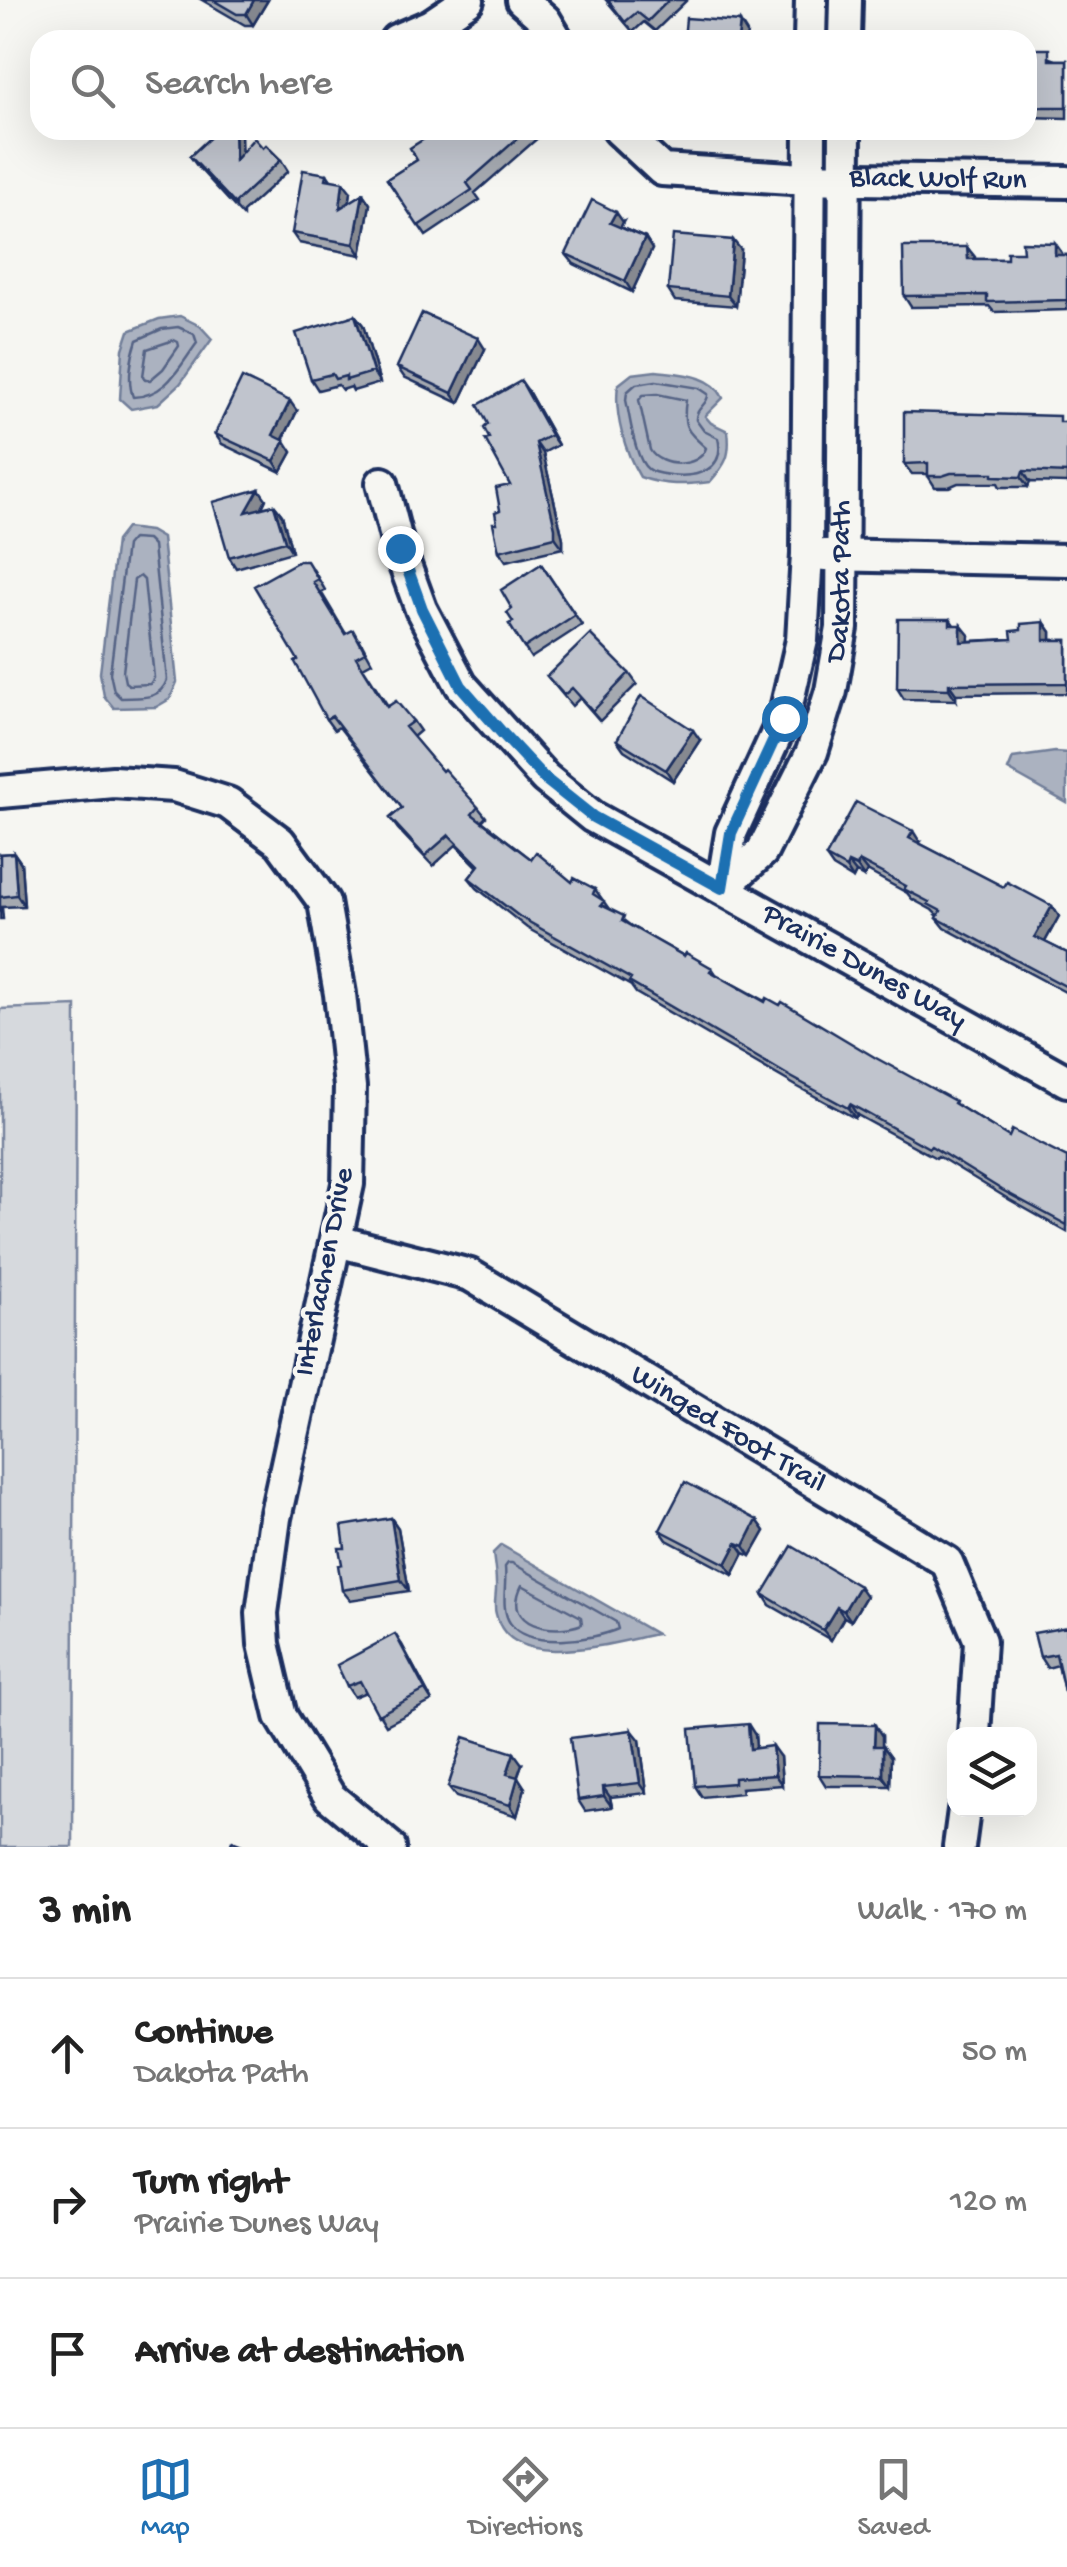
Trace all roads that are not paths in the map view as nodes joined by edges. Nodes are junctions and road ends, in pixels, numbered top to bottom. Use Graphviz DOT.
graph roads {
  1 [pos="468,0"];
  2 [pos="522,0"];
  3 [pos="811,0"];
  4 [pos="846,0"];
  5 [pos="419,30"];
  6 [pos="551,30"];
  7 [pos="810,30"];
  8 [pos="846,30"];
  9 [pos="630,140"];
  10 [pos="810,140"];
  11 [pos="845,140"];
  12 [pos="809,178"];
  13 [pos="845,178"];
  14 [pos="1067,182"];
  15 [pos="382,483"];
  16 [pos="807,554"];
  17 [pos="842,555"];
  18 [pos="1067,560"];
  19 [pos="0,792"];
  20 [pos="722,888"];
  21 [pos="1067,1081"];
  22 [pos="336,1241"];
  23 [pos="974,1727"];
  24 [pos="963,1817"];
  25 [pos="390,1847"];
  26 [pos="959,1847"];
  1 -- 5 [label="street"];
  2 -- 6 [label="street"];
  3 -- 7 [label="street"];
  4 -- 8 [label="street"];
  9 -- 12 [label="street, Black Wolf Run"];
  10 -- 12 [label="street, Dakota Path"];
  11 -- 13 [label="street, Dakota Path"];
  12 -- 13 [label="street, Black Wolf Run"];
  12 -- 16 [label="street, Dakota Path"];
  13 -- 14 [label="street, Black Wolf Run"];
  13 -- 17 [label="street, Dakota Path"];
  15 -- 20 [label="street, Prairie Dunes Way"];
  16 -- 17 [label="street"];
  16 -- 20 [label="street, Dakota Path"];
  17 -- 18 [label="street"];
  17 -- 20 [label="street, Dakota Path"];
  19 -- 22 [label="street, Interlachen Drive"];
  20 -- 21 [label="street, Prairie Dunes Way"];
  22 -- 23 [label="street, Winged Foot Trail"];
  22 -- 25 [label="street, Interlachen Drive"];
  24 -- 26 [label="street"];
}
